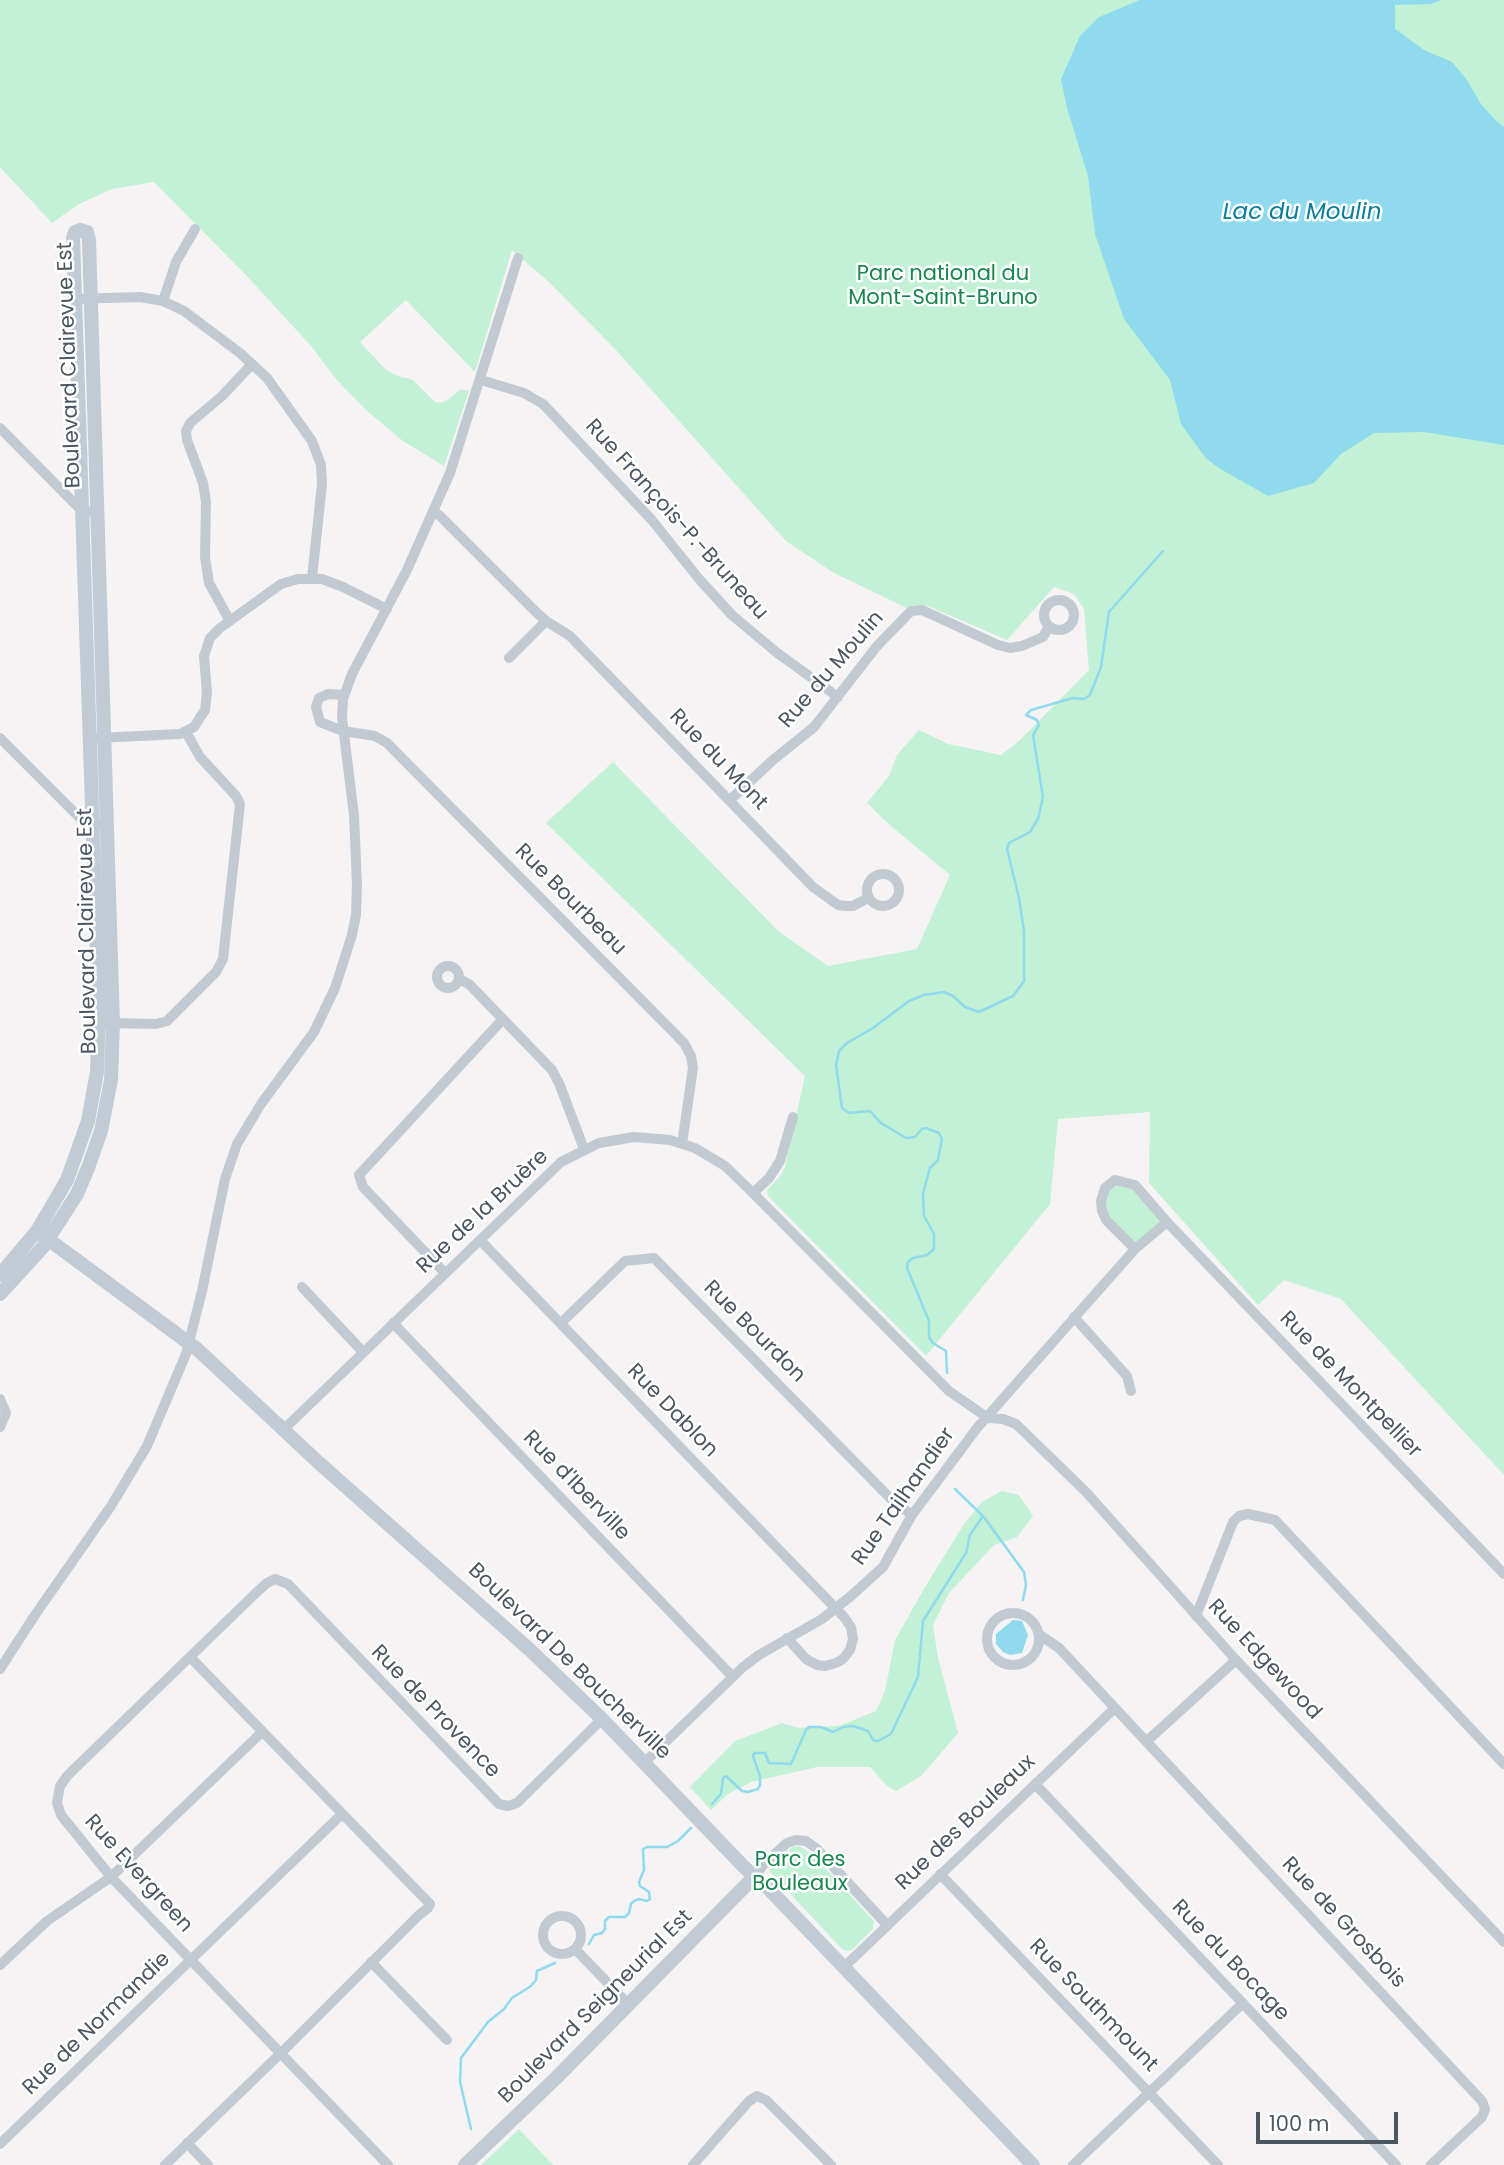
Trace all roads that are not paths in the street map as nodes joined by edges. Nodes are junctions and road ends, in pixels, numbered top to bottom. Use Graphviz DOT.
graph roads {
  1 [pos="195,229"];
  2 [pos="518,258"];
  3 [pos="83,298"];
  4 [pos="163,301"];
  5 [pos="252,364"];
  6 [pos="481,380"];
  7 [pos="0,428"];
  8 [pos="90,512"];
  9 [pos="434,512"];
  10 [pos="312,578"];
  11 [pos="387,609"];
  12 [pos="230,621"];
  13 [pos="547,621"];
  14 [pos="1049,626"];
  15 [pos="509,658"];
  16 [pos="344,695"];
  17 [pos="838,697"];
  18 [pos="343,731"];
  19 [pos="186,732"];
  20 [pos="0,738"];
  21 [pos="97,738"];
  22 [pos="730,800"];
  23 [pos="100,824"];
  24 [pos="868,898"];
  25 [pos="459,979"];
  26 [pos="503,1019"];
  27 [pos="106,1023"];
  28 [pos="793,1117"];
  29 [pos="682,1144"];
  30 [pos="584,1149"];
  31 [pos="752,1193"];
  32 [pos="1167,1222"];
  33 [pos="43,1236"];
  34 [pos="480,1240"];
  35 [pos="1135,1249"];
  36 [pos="445,1273"];
  37 [pos="0,1275"];
  38 [pos="302,1287"];
  39 [pos="0,1294"];
  40 [pos="1074,1317"];
  41 [pos="561,1323"];
  42 [pos="393,1324"];
  43 [pos="189,1343"];
  44 [pos="363,1352"];
  45 [pos="1131,1391"];
  46 [pos="0,1399"];
  47 [pos="988,1418"];
  48 [pos="0,1427"];
  49 [pos="283,1430"];
  50 [pos="912,1515"];
  51 [pos="1504,1574"];
  52 [pos="275,1579"];
  53 [pos="836,1608"];
  54 [pos="1196,1616"];
  55 [pos="1040,1636"];
  56 [pos="788,1639"];
  57 [pos="191,1658"];
  58 [pos="1236,1660"];
  59 [pos="0,1670"];
  60 [pos="732,1676"];
  61 [pos="1115,1708"];
  62 [pos="602,1719"];
  63 [pos="262,1732"];
  64 [pos="1146,1741"];
  65 [pos="645,1762"];
  66 [pos="1504,1764"];
  67 [pos="1035,1784"];
  68 [pos="342,1814"];
  69 [pos="940,1874"];
  70 [pos="755,1876"];
  71 [pos="111,1877"];
  72 [pos="887,1925"];
  73 [pos="1504,1942"];
  74 [pos="575,1949"];
  75 [pos="190,1960"];
  76 [pos="372,1962"];
  77 [pos="0,1965"];
  78 [pos="844,1967"];
  79 [pos="1243,2003"];
  80 [pos="629,2005"];
  81 [pos="447,2040"];
  82 [pos="280,2054"];
  83 [pos="1149,2093"];
  84 [pos="0,2144"];
  85 [pos="187,2144"];
  86 [pos="165,2165"];
  87 [pos="208,2165"];
  88 [pos="388,2165"];
  89 [pos="465,2165"];
  90 [pos="693,2165"];
  91 [pos="831,2165"];
  92 [pos="1033,2165"];
  93 [pos="1073,2165"];
  94 [pos="1219,2165"];
  95 [pos="1396,2165"];
  96 [pos="1432,2165"];
  1 -- 4 [label="street"];
  2 -- 6 [label="street"];
  3 -- 4 [label="street"];
  3 -- 8 [label="street, Boulevard Clairevue Est"];
  4 -- 5 [label="street"];
  5 -- 10 [label="street"];
  5 -- 12 [label="street"];
  6 -- 9 [label="street"];
  6 -- 17 [label="street, Rue François-P.-Bruneau"];
  7 -- 8 [label="street"];
  8 -- 21 [label="street, Boulevard Clairevue Est"];
  9 -- 11 [label="street"];
  9 -- 13 [label="street, Rue du Mont"];
  10 -- 11 [label="street"];
  10 -- 12 [label="street"];
  11 -- 16 [label="street"];
  12 -- 19 [label="street"];
  13 -- 15 [label="street"];
  13 -- 22 [label="street, Rue du Mont"];
  14 -- 17 [label="street, Rue du Moulin"];
  16 -- 18 [label="street"];
  16 -- 18 [label="street"];
  17 -- 22 [label="street, Rue du Moulin"];
  18 -- 29 [label="street, Rue Bourbeau"];
  18 -- 43 [label="street"];
  19 -- 21 [label="street"];
  19 -- 27 [label="street"];
  20 -- 23 [label="street"];
  21 -- 23 [label="street, Boulevard Clairevue Est"];
  22 -- 24 [label="street, Rue du Mont"];
  23 -- 27 [label="street, Boulevard Clairevue Est"];
  25 -- 26 [label="street"];
  26 -- 30 [label="street"];
  26 -- 36 [label="street"];
  27 -- 33 [label="street, Boulevard Clairevue Est"];
  28 -- 31 [label="street"];
  29 -- 30 [label="street, Rue de la Bruère"];
  29 -- 31 [label="street, Rue de la Bruère"];
  30 -- 34 [label="street, Rue de la Bruère"];
  31 -- 47 [label="street, Rue de la Bruère"];
  32 -- 35 [label="street, Rue Tailhandier"];
  32 -- 35 [label="street, Rue de Montpellier"];
  32 -- 51 [label="street, Rue de Montpellier"];
  33 -- 37 [label="street, Boulevard Clairevue Est"];
  33 -- 39 [label="street, Boulevard Clairevue Est"];
  33 -- 43 [label="street, Boulevard De Boucherville"];
  34 -- 36 [label="street, Rue de la Bruère"];
  34 -- 41 [label="street, Rue Dablon"];
  35 -- 40 [label="street, Rue Tailhandier"];
  36 -- 42 [label="street, Rue de la Bruère"];
  38 -- 44 [label="street"];
  40 -- 45 [label="street"];
  40 -- 47 [label="street, Rue Tailhandier"];
  41 -- 50 [label="street, Rue Bourdon"];
  41 -- 53 [label="street, Rue Dablon"];
  42 -- 44 [label="street, Rue de la Bruère"];
  42 -- 60 [label="street, Rue d'Iberville"];
  43 -- 49 [label="street, Boulevard De Boucherville"];
  43 -- 59 [label="street"];
  44 -- 49 [label="street, Rue de la Bruère"];
  46 -- 48 [label="street"];
  47 -- 50 [label="street, Rue Tailhandier"];
  47 -- 54 [label="street, Rue Edgewood"];
  49 -- 62 [label="street, Boulevard De Boucherville"];
  50 -- 53 [label="street, Rue Tailhandier"];
  52 -- 57 [label="street, Rue Evergreen"];
  52 -- 62 [label="street, Rue de Provence"];
  53 -- 56 [label="street, Rue Tailhandier"];
  53 -- 56 [label="street, Rue Dablon"];
  54 -- 58 [label="street, Rue Edgewood"];
  54 -- 66 [label="street"];
  55 -- 55 [label="street"];
  55 -- 61 [label="street, Rue de Grosbois"];
  56 -- 60 [label="street, Rue Tailhandier"];
  57 -- 63 [label="street"];
  57 -- 71 [label="street, Rue Evergreen"];
  58 -- 64 [label="street"];
  58 -- 73 [label="street, Rue Edgewood"];
  60 -- 65 [label="street, Rue Tailhandier"];
  61 -- 64 [label="street, Rue de Grosbois"];
  61 -- 67 [label="street, Rue des Bouleaux"];
  62 -- 65 [label="street, Boulevard De Boucherville"];
  63 -- 68 [label="street"];
  63 -- 71 [label="street"];
  64 -- 96 [label="street, Rue de Grosbois"];
  65 -- 70 [label="street, Boulevard De Boucherville"];
  67 -- 69 [label="street, Rue des Bouleaux"];
  67 -- 79 [label="street, Rue du Bocage"];
  68 -- 75 [label="street, Rue de Normandie"];
  68 -- 76 [label="street"];
  69 -- 72 [label="street, Rue des Bouleaux"];
  69 -- 83 [label="street, Rue Southmount"];
  70 -- 72 [label="street"];
  70 -- 78 [label="street, Boulevard De Boucherville"];
  70 -- 80 [label="street, Boulevard Seigneurial Est"];
  71 -- 75 [label="street, Rue Evergreen"];
  71 -- 77 [label="street"];
  72 -- 78 [label="street, Rue des Bouleaux"];
  74 -- 74 [label="street"];
  74 -- 80 [label="street"];
  75 -- 82 [label="street, Rue Evergreen"];
  75 -- 84 [label="street, Rue de Normandie"];
  76 -- 81 [label="street"];
  76 -- 82 [label="street"];
  78 -- 92 [label="street, Boulevard De Boucherville"];
  79 -- 83 [label="street"];
  79 -- 95 [label="street, Rue du Bocage"];
  80 -- 89 [label="street, Boulevard Seigneurial Est"];
  82 -- 85 [label="street"];
  82 -- 88 [label="street, Rue Evergreen"];
  83 -- 93 [label="street"];
  83 -- 94 [label="street, Rue Southmount"];
  85 -- 86 [label="street"];
  85 -- 87 [label="street"];
  90 -- 91 [label="street"];
}
